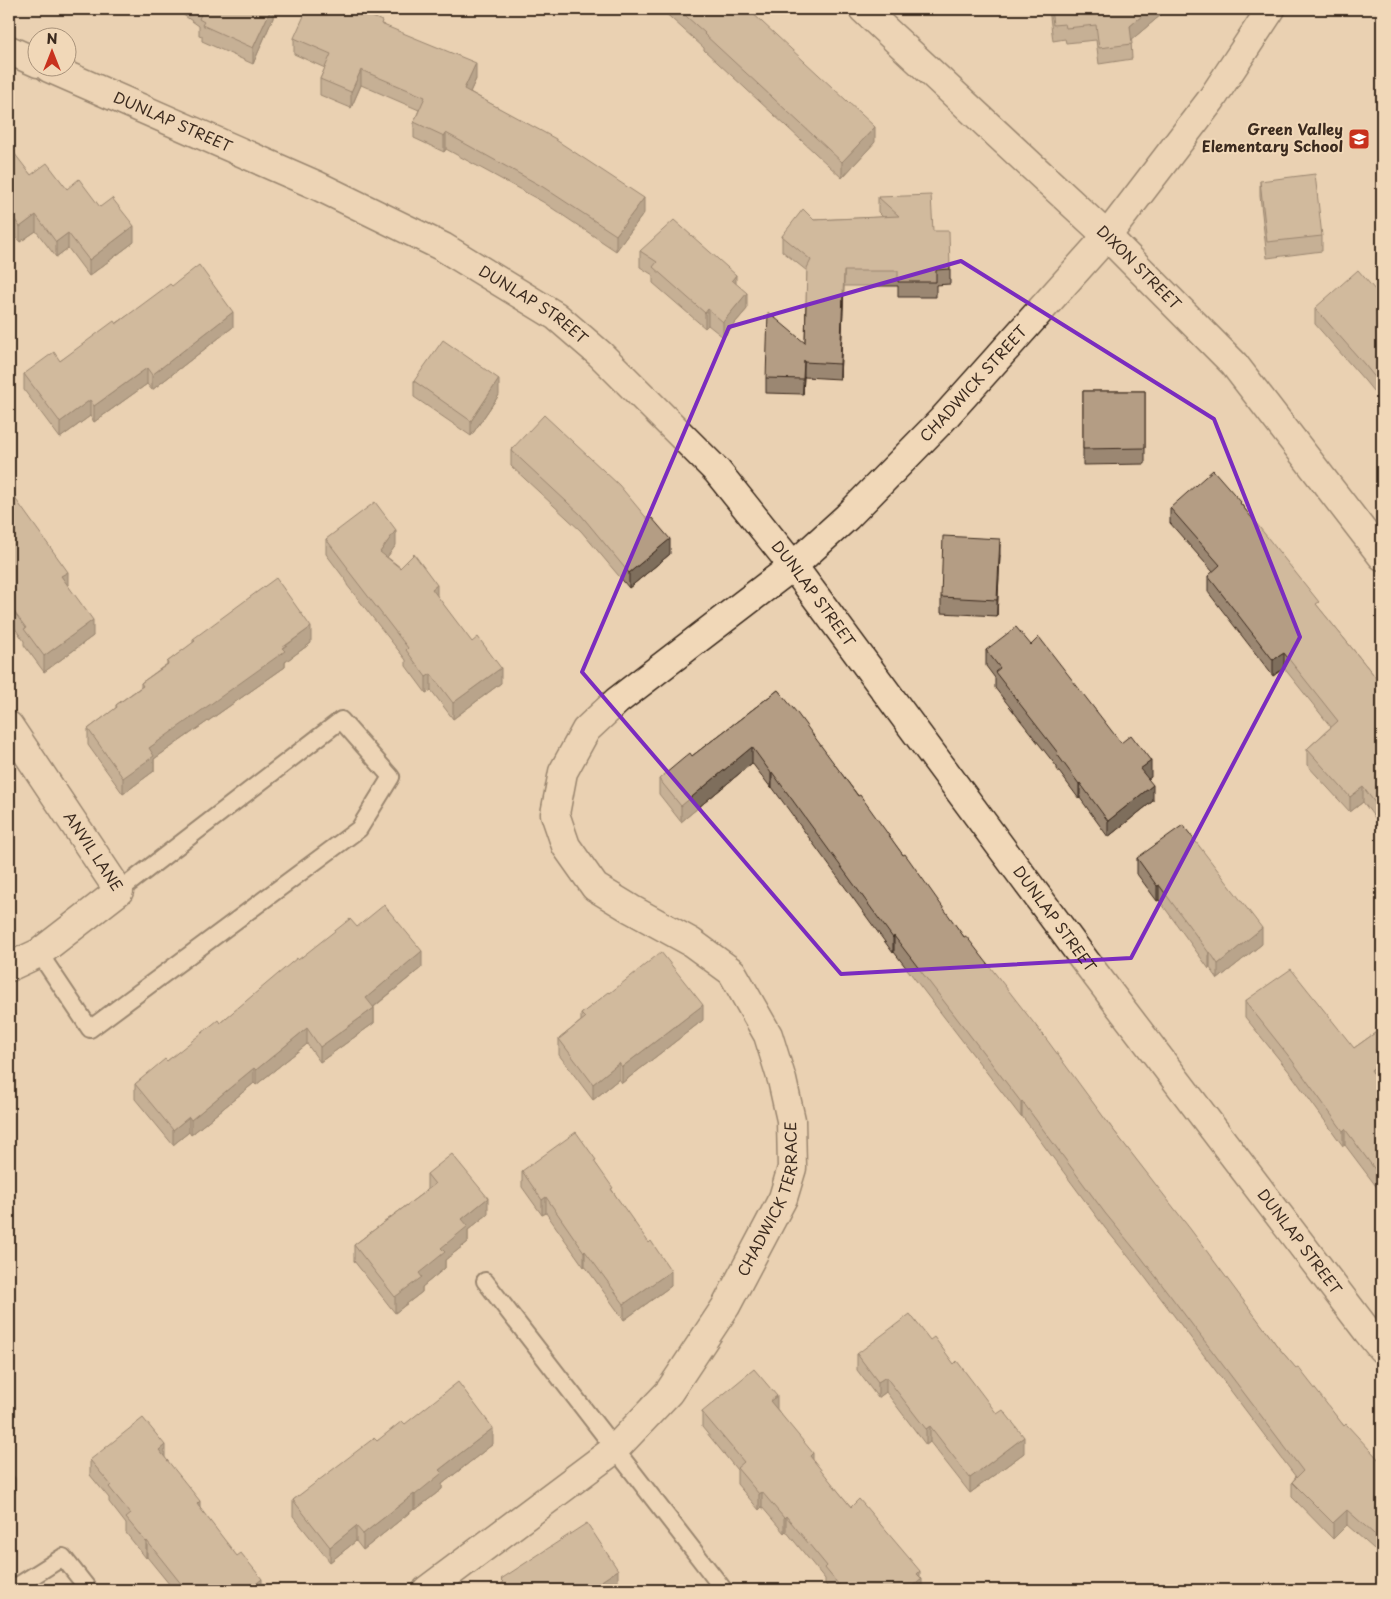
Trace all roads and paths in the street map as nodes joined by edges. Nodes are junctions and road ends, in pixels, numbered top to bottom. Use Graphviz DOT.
graph roads {
  1 [pos="863,9"];
  2 [pos="1271,9"];
  3 [pos="9,50"];
  4 [pos="28,58"];
  5 [pos="72,78"];
  6 [pos="1107,236"];
  7 [pos="1382,556"];
  8 [pos="793,566"];
  9 [pos="617,701"];
  10 [pos="9,726"];
  11 [pos="119,891"];
  12 [pos="39,953"];
  13 [pos="9,967"];
  14 [pos="485,1281"];
  15 [pos="1382,1349"];
  16 [pos="614,1449"];
  17 [pos="11,1590"];
  18 [pos="89,1590"];
  19 [pos="427,1590"];
  20 [pos="724,1590"];
  1 -- 6 [label="street, DIXON STREET"];
  2 -- 6 [label="street, CHADWICK STREET"];
  3 -- 4 [label="street"];
  5 -- 8 [label="street, DUNLAP STREET"];
  6 -- 7 [label="street, DIXON STREET"];
  6 -- 8 [label="street, CHADWICK STREET"];
  8 -- 9 [label="street, CHADWICK STREET"];
  8 -- 15 [label="street, DUNLAP STREET"];
  9 -- 16 [label="street, CHADWICK TERRACE"];
  10 -- 11 [label="street, ANVIL LANE"];
  11 -- 12 [label="street, ANVIL LANE"];
  11 -- 12 [label="lane"];
  12 -- 13 [label="street, ANVIL LANE"];
  14 -- 16 [label="lane"];
  16 -- 19 [label="street, CHADWICK TERRACE"];
  16 -- 20 [label="lane"];
  17 -- 18 [label="lane"];
}
